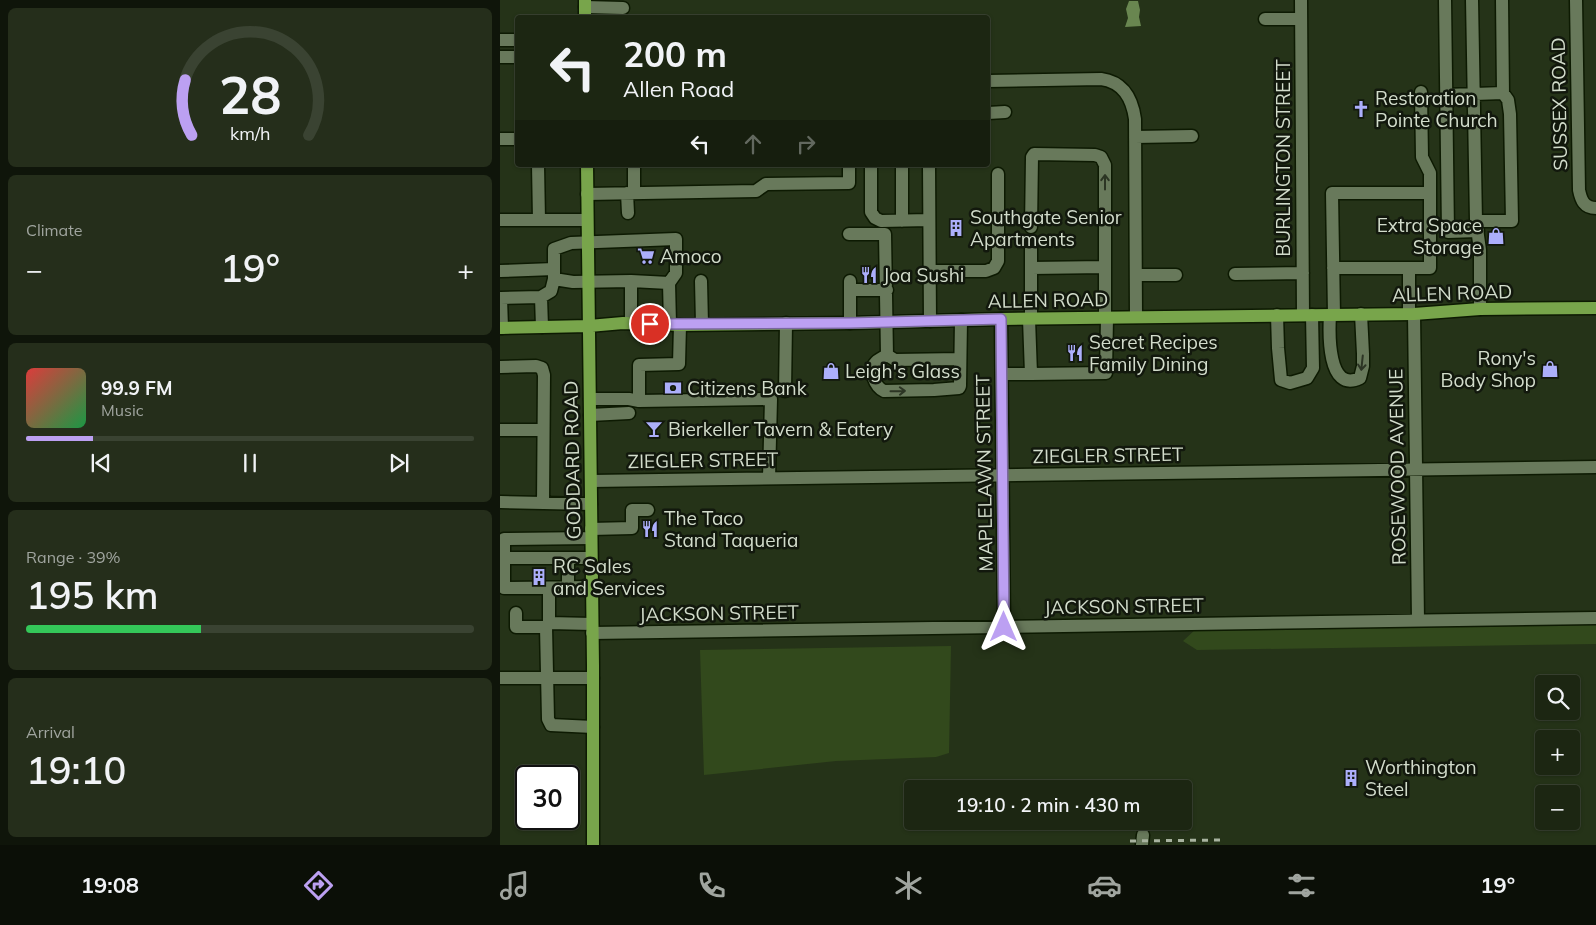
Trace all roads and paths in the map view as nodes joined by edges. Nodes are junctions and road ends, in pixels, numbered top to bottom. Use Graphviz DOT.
graph roads {
  1 [pos="1301,0"];
  2 [pos="1445,0"];
  3 [pos="1472,0"];
  4 [pos="1502,0"];
  5 [pos="1576,0"];
  6 [pos="585,8"];
  7 [pos="623,9"];
  8 [pos="1265,19"];
  9 [pos="1301,19"];
  10 [pos="500,40"];
  11 [pos="515,40"];
  12 [pos="500,57"];
  13 [pos="515,57"];
  14 [pos="990,81"];
  15 [pos="1421,92"];
  16 [pos="1503,93"];
  17 [pos="1446,94"];
  18 [pos="1474,94"];
  19 [pos="990,112"];
  20 [pos="1005,112"];
  21 [pos="1192,136"];
  22 [pos="1135,137"];
  23 [pos="500,139"];
  24 [pos="515,139"];
  25 [pos="538,167"];
  26 [pos="587,167"];
  27 [pos="634,167"];
  28 [pos="849,167"];
  29 [pos="872,167"];
  30 [pos="902,167"];
  31 [pos="929,167"];
  32 [pos="998,174"];
  33 [pos="631,193"];
  34 [pos="1430,193"];
  35 [pos="587,194"];
  36 [pos="1591,207"];
  37 [pos="628,213"];
  38 [pos="500,220"];
  39 [pos="538,220"];
  40 [pos="587,220"];
  41 [pos="902,220"];
  42 [pos="929,220"];
  43 [pos="1477,226"];
  44 [pos="1031,227"];
  45 [pos="849,234"];
  46 [pos="588,242"];
  47 [pos="1031,244"];
  48 [pos="1105,267"];
  49 [pos="1031,268"];
  50 [pos="1333,268"];
  51 [pos="1410,268"];
  52 [pos="500,271"];
  53 [pos="930,271"];
  54 [pos="1303,273"];
  55 [pos="554,274"];
  56 [pos="1235,274"];
  57 [pos="1136,275"];
  58 [pos="1176,275"];
  59 [pos="588,281"];
  60 [pos="631,281"];
  61 [pos="701,281"];
  62 [pos="669,283"];
  63 [pos="887,290"];
  64 [pos="501,298"];
  65 [pos="541,298"];
  66 [pos="1596,308"];
  67 [pos="1480,310"];
  68 [pos="1362,314"];
  69 [pos="1412,314"];
  70 [pos="1277,315"];
  71 [pos="1308,315"];
  72 [pos="1332,315"];
  73 [pos="1136,317"];
  74 [pos="1106,318"];
  75 [pos="1001,319"];
  76 [pos="1030,319"];
  77 [pos="961,320"];
  78 [pos="930,321"];
  79 [pos="888,322"];
  80 [pos="630,323"];
  81 [pos="786,323"];
  82 [pos="850,323"];
  83 [pos="675,324"];
  84 [pos="702,324"];
  85 [pos="589,326"];
  86 [pos="542,327"];
  87 [pos="501,328"];
  88 [pos="891,358"];
  89 [pos="960,359"];
  90 [pos="500,367"];
  91 [pos="1002,374"];
  92 [pos="1031,374"];
  93 [pos="786,391"];
  94 [pos="590,399"];
  95 [pos="638,401"];
  96 [pos="630,413"];
  97 [pos="590,415"];
  98 [pos="500,430"];
  99 [pos="543,430"];
  100 [pos="1596,467"];
  101 [pos="1415,470"];
  102 [pos="1003,475"];
  103 [pos="769,478"];
  104 [pos="590,481"];
  105 [pos="500,502"];
  106 [pos="543,503"];
  107 [pos="591,504"];
  108 [pos="648,510"];
  109 [pos="591,533"];
  110 [pos="504,558"];
  111 [pos="568,558"];
  112 [pos="591,558"];
  113 [pos="568,587"];
  114 [pos="592,587"];
  115 [pos="549,588"];
  116 [pos="516,613"];
  117 [pos="1596,618"];
  118 [pos="1418,620"];
  119 [pos="547,625"];
  120 [pos="1004,627"];
  121 [pos="592,628"];
  122 [pos="500,678"];
  123 [pos="593,678"];
  124 [pos="546,679"];
  125 [pos="593,727"];
  126 [pos="593,845"];
  1 -- 9 [label="street, BURLINGTON STREET"];
  2 -- 17 [label="street"];
  3 -- 18 [label="street"];
  4 -- 16 [label="street"];
  5 -- 36 [label="street, SUSSEX ROAD"];
  6 -- 7 [label="street"];
  8 -- 9 [label="street"];
  9 -- 54 [label="street, BURLINGTON STREET"];
  10 -- 11 [label="street"];
  12 -- 13 [label="street"];
  14 -- 22 [label="street"];
  15 -- 34 [label="street"];
  16 -- 18 [label="street"];
  16 -- 43 [label="street"];
  17 -- 18 [label="street"];
  17 -- 43 [label="street"];
  18 -- 43 [label="street"];
  19 -- 20 [label="street"];
  21 -- 22 [label="street"];
  22 -- 57 [label="street"];
  23 -- 24 [label="street"];
  25 -- 39 [label="street"];
  26 -- 35 [label="main road, GODDARD ROAD"];
  27 -- 33 [label="street"];
  28 -- 33 [label="street"];
  29 -- 41 [label="street"];
  30 -- 41 [label="street"];
  31 -- 42 [label="street"];
  32 -- 53 [label="street"];
  33 -- 35 [label="street"];
  33 -- 37 [label="street"];
  34 -- 50 [label="street"];
  34 -- 51 [label="street"];
  35 -- 40 [label="main road, GODDARD ROAD"];
  38 -- 39 [label="street"];
  39 -- 40 [label="street"];
  40 -- 46 [label="main road, GODDARD ROAD"];
  41 -- 42 [label="street"];
  42 -- 53 [label="street"];
  43 -- 67 [label="street"];
  48 -- 44 [label="street, one-way"];
  45 -- 63 [label="street"];
  46 -- 55 [label="street"];
  46 -- 59 [label="main road, GODDARD ROAD"];
  46 -- 62 [label="street"];
  47 -- 49 [label="street"];
  48 -- 49 [label="street"];
  48 -- 74 [label="street"];
  49 -- 76 [label="street"];
  50 -- 51 [label="street"];
  50 -- 72 [label="street"];
  51 -- 69 [label="street, ROSEWOOD AVENUE"];
  52 -- 55 [label="street"];
  53 -- 78 [label="street"];
  54 -- 56 [label="street"];
  54 -- 71 [label="street, BURLINGTON STREET"];
  55 -- 59 [label="street"];
  55 -- 65 [label="street"];
  57 -- 58 [label="street"];
  57 -- 73 [label="street"];
  59 -- 60 [label="street"];
  59 -- 85 [label="main road, GODDARD ROAD"];
  60 -- 62 [label="street"];
  60 -- 80 [label="street"];
  61 -- 84 [label="street"];
  62 -- 83 [label="street"];
  63 -- 79 [label="street"];
  63 -- 82 [label="street"];
  64 -- 65 [label="street"];
  64 -- 87 [label="street"];
  65 -- 86 [label="street"];
  66 -- 67 [label="main road, ALLEN ROAD"];
  67 -- 69 [label="main road, ALLEN ROAD"];
  68 -- 69 [label="main road, ALLEN ROAD"];
  68 -- 72 [label="main road, ALLEN ROAD"];
  68 -- 72 [label="street, one-way"];
  69 -- 101 [label="street, ROSEWOOD AVENUE"];
  70 -- 71 [label="main road, ALLEN ROAD"];
  70 -- 71 [label="street, BURLINGTON STREET"];
  70 -- 73 [label="main road, ALLEN ROAD"];
  71 -- 72 [label="main road, ALLEN ROAD"];
  73 -- 74 [label="main road, ALLEN ROAD"];
  74 -- 76 [label="main road, ALLEN ROAD"];
  74 -- 92 [label="street"];
  75 -- 76 [label="main road, ALLEN ROAD"];
  75 -- 77 [label="main road, ALLEN ROAD"];
  75 -- 91 [label="street, MAPLELAWN STREET"];
  76 -- 92 [label="street"];
  77 -- 78 [label="main road, ALLEN ROAD"];
  77 -- 89 [label="street"];
  78 -- 79 [label="main road, ALLEN ROAD"];
  79 -- 82 [label="main road, ALLEN ROAD"];
  79 -- 88 [label="street"];
  80 -- 83 [label="main road, ALLEN ROAD"];
  80 -- 85 [label="main road, ALLEN ROAD"];
  81 -- 82 [label="main road, ALLEN ROAD"];
  81 -- 84 [label="main road, ALLEN ROAD"];
  81 -- 93 [label="street"];
  83 -- 84 [label="main road, ALLEN ROAD"];
  83 -- 95 [label="street"];
  85 -- 86 [label="main road, ALLEN ROAD"];
  85 -- 94 [label="main road, GODDARD ROAD"];
  86 -- 87 [label="main road, ALLEN ROAD"];
  88 -- 89 [label="street"];
  88 -- 89 [label="street, one-way"];
  90 -- 99 [label="street"];
  91 -- 92 [label="street"];
  91 -- 102 [label="street, MAPLELAWN STREET"];
  94 -- 95 [label="street"];
  94 -- 97 [label="main road, GODDARD ROAD"];
  95 -- 103 [label="street"];
  96 -- 97 [label="street"];
  97 -- 104 [label="main road, GODDARD ROAD"];
  98 -- 99 [label="street"];
  99 -- 106 [label="street"];
  100 -- 101 [label="street, ZIEGLER STREET"];
  101 -- 102 [label="street, ZIEGLER STREET"];
  101 -- 118 [label="street, ROSEWOOD AVENUE"];
  102 -- 103 [label="street, ZIEGLER STREET"];
  102 -- 120 [label="street, MAPLELAWN STREET"];
  103 -- 104 [label="street, ZIEGLER STREET"];
  104 -- 107 [label="main road, GODDARD ROAD"];
  105 -- 106 [label="street"];
  106 -- 107 [label="street"];
  107 -- 109 [label="main road, GODDARD ROAD"];
  108 -- 109 [label="street"];
  109 -- 110 [label="street"];
  109 -- 112 [label="main road, GODDARD ROAD"];
  110 -- 111 [label="street"];
  110 -- 115 [label="street"];
  111 -- 112 [label="street"];
  111 -- 113 [label="street"];
  112 -- 114 [label="main road, GODDARD ROAD"];
  113 -- 114 [label="street"];
  113 -- 115 [label="street"];
  114 -- 121 [label="main road, GODDARD ROAD"];
  115 -- 119 [label="street"];
  116 -- 119 [label="street, JACKSON STREET"];
  117 -- 118 [label="street, JACKSON STREET"];
  118 -- 120 [label="street, JACKSON STREET"];
  119 -- 121 [label="street, JACKSON STREET"];
  119 -- 124 [label="street"];
  120 -- 121 [label="street, JACKSON STREET"];
  121 -- 123 [label="main road, GODDARD ROAD"];
  122 -- 124 [label="street"];
  123 -- 124 [label="street"];
  123 -- 125 [label="main road, GODDARD ROAD"];
  124 -- 125 [label="street"];
  125 -- 126 [label="main road, GODDARD ROAD"];
}
